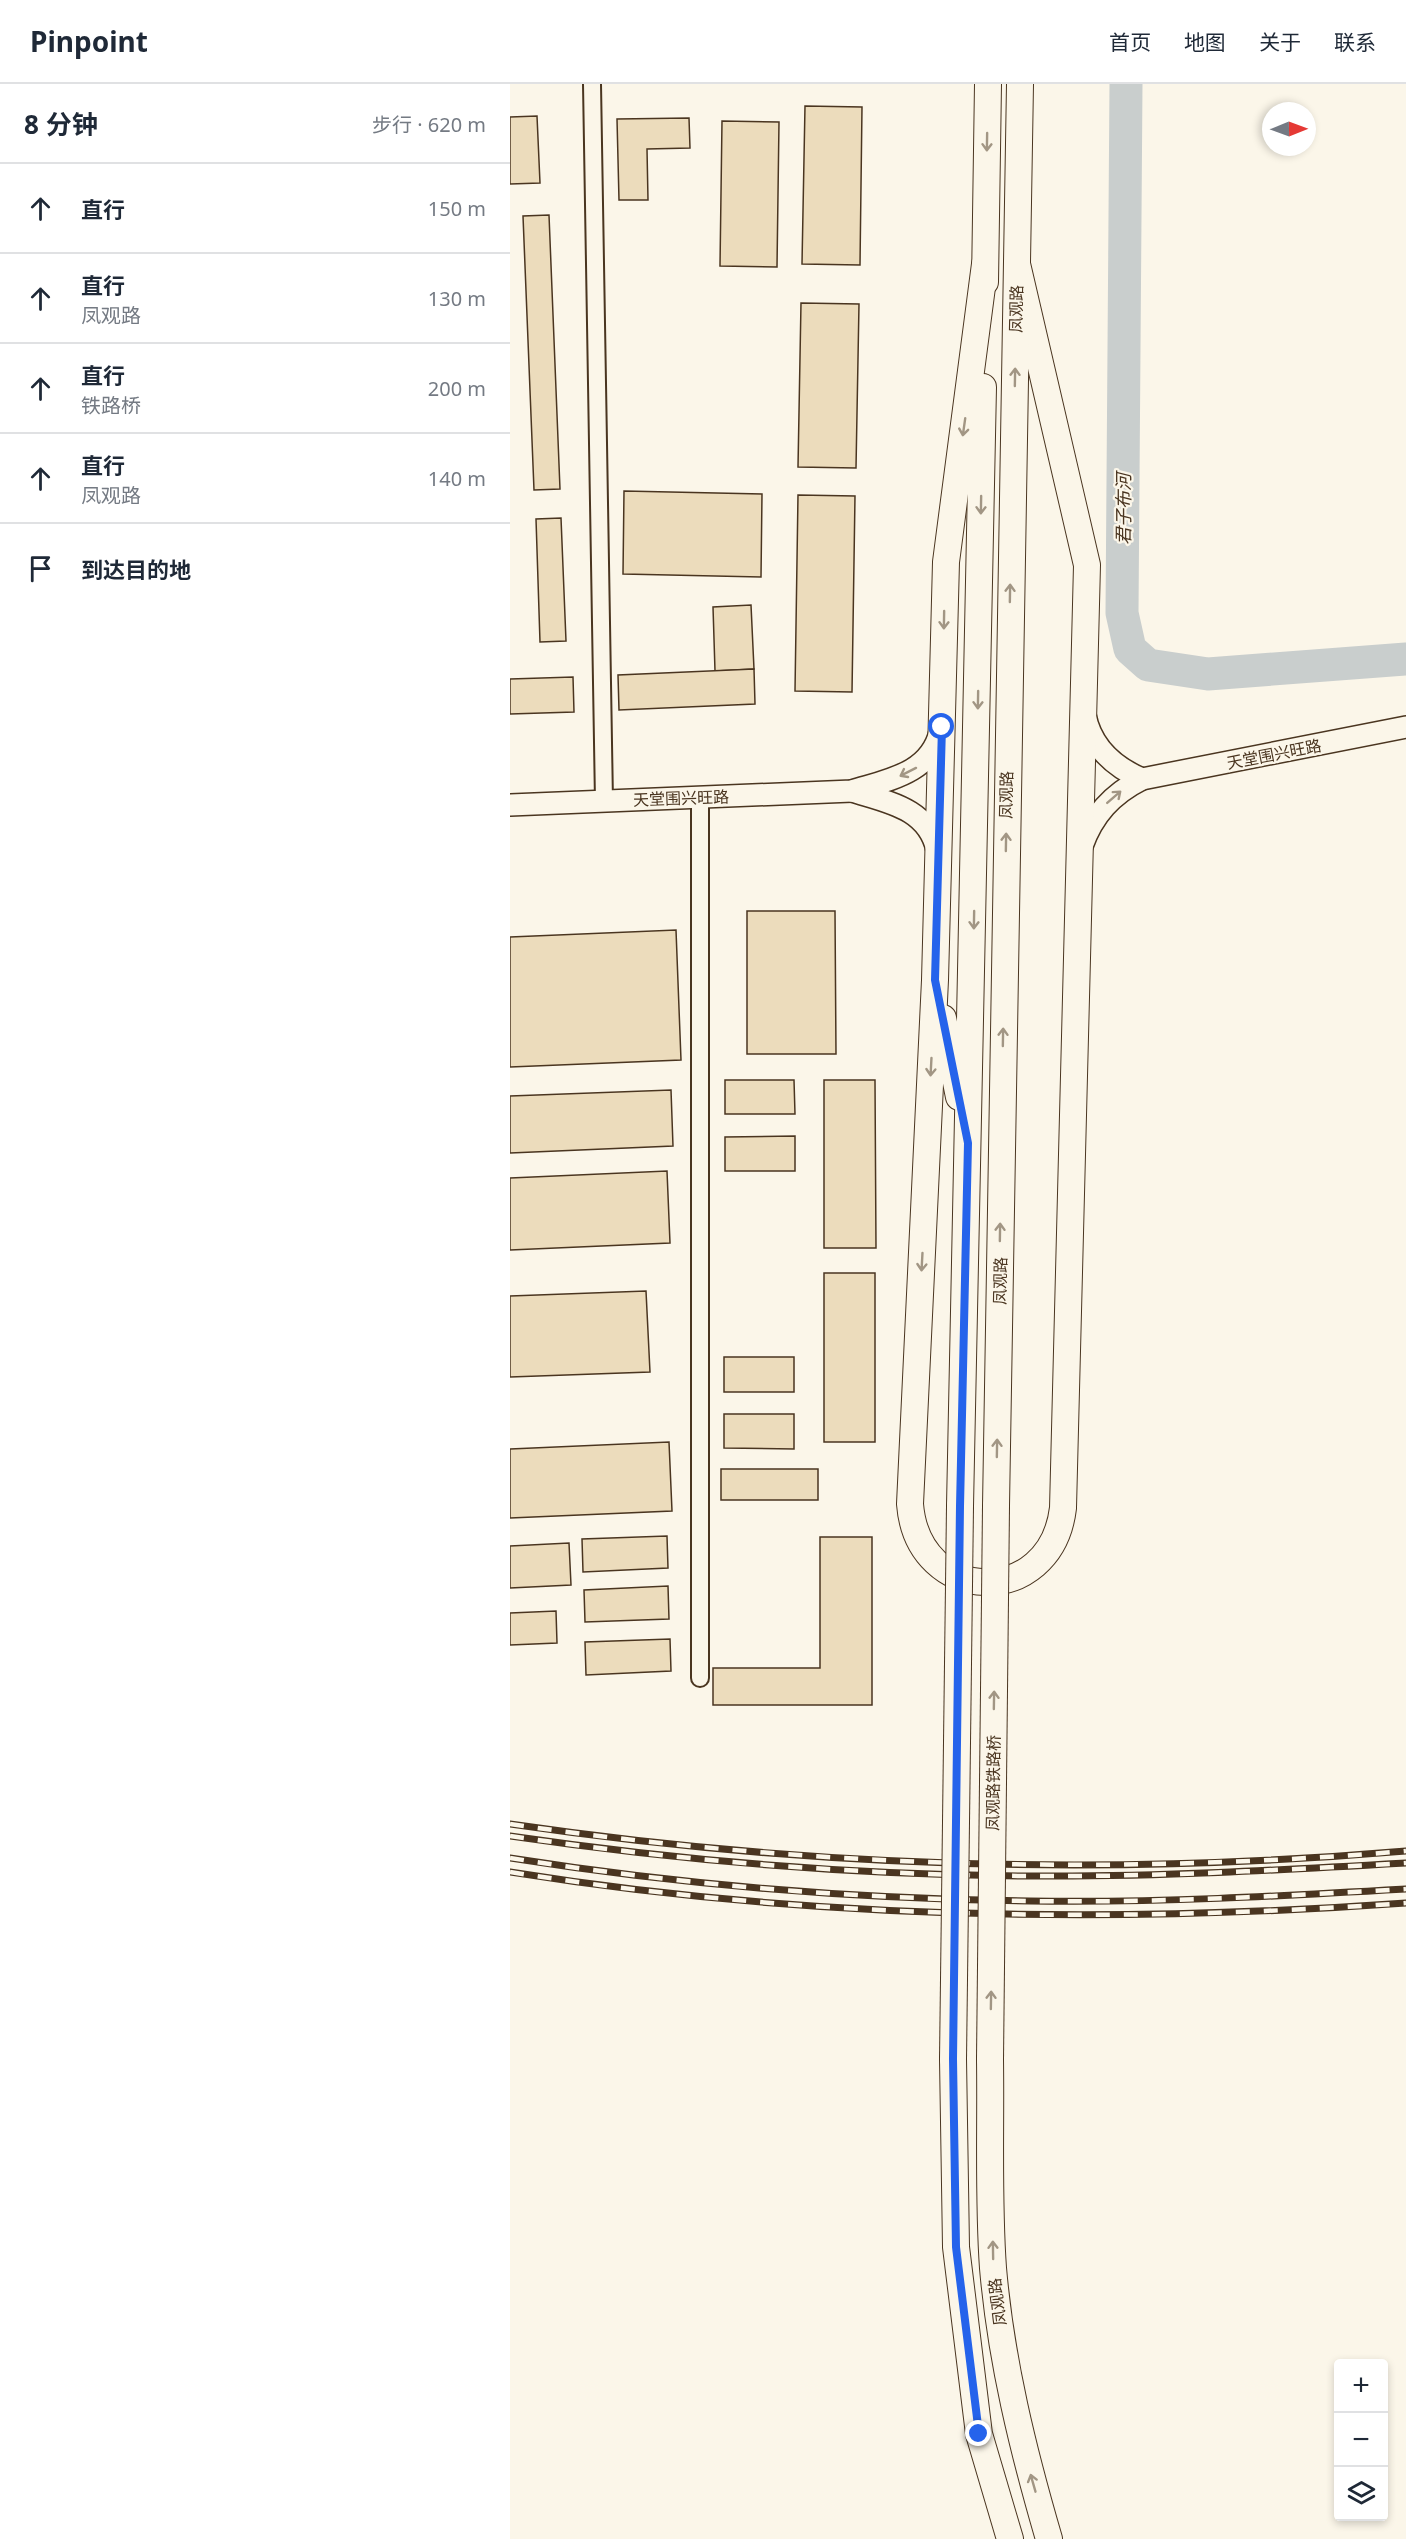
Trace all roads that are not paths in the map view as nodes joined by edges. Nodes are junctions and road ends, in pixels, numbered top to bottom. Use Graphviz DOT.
graph roads {
  1 [pos="592,84"];
  2 [pos="988,84"];
  3 [pos="1020,84"];
  4 [pos="985,264"];
  5 [pos="1017,264"];
  6 [pos="1083,709"];
  7 [pos="942,727"];
  8 [pos="1406,727"];
  9 [pos="1142,779"];
  10 [pos="852,791"];
  11 [pos="700,798"];
  12 [pos="604,802"];
  13 [pos="510,805"];
  14 [pos="939,856"];
  15 [pos="1079,860"];
  16 [pos="935,980"];
  17 [pos="968,1143"];
  18 [pos="996,1506"];
  19 [pos="700,1678"];
  20 [pos="990,2059"];
  21 [pos="1010,2539"];
  22 [pos="1049,2539"];
  1 -- 12 [label="street"];
  2 -- 4 [label="main road, 凤观路, one-way"];
  3 -- 5 [label="main road, 凤观路"];
  4 -- 7 [label="main road, one-way"];
  4 -- 17 [label="main road, 凤观路, one-way"];
  5 -- 6 [label="main road"];
  18 -- 5 [label="main road, 凤观路, one-way"];
  6 -- 9 [label="street"];
  6 -- 15 [label="main road"];
  7 -- 10 [label="street, one-way"];
  7 -- 14 [label="main road"];
  8 -- 9 [label="street, 天堂围兴旺路"];
  15 -- 9 [label="street, 天堂围兴旺路, one-way"];
  10 -- 11 [label="street, 天堂围兴旺路"];
  10 -- 14 [label="street"];
  11 -- 12 [label="street, 天堂围兴旺路"];
  11 -- 19 [label="street"];
  12 -- 13 [label="street, 天堂围兴旺路"];
  14 -- 16 [label="main road"];
  16 -- 15 [label="main road, one-way"];
  16 -- 17 [label="main road"];
  17 -- 21 [label="main road, 凤观路, bridge"];
  20 -- 18 [label="main road, 凤观路铁路桥, one-way, bridge"];
  22 -- 20 [label="main road, 凤观路, one-way"];
}
